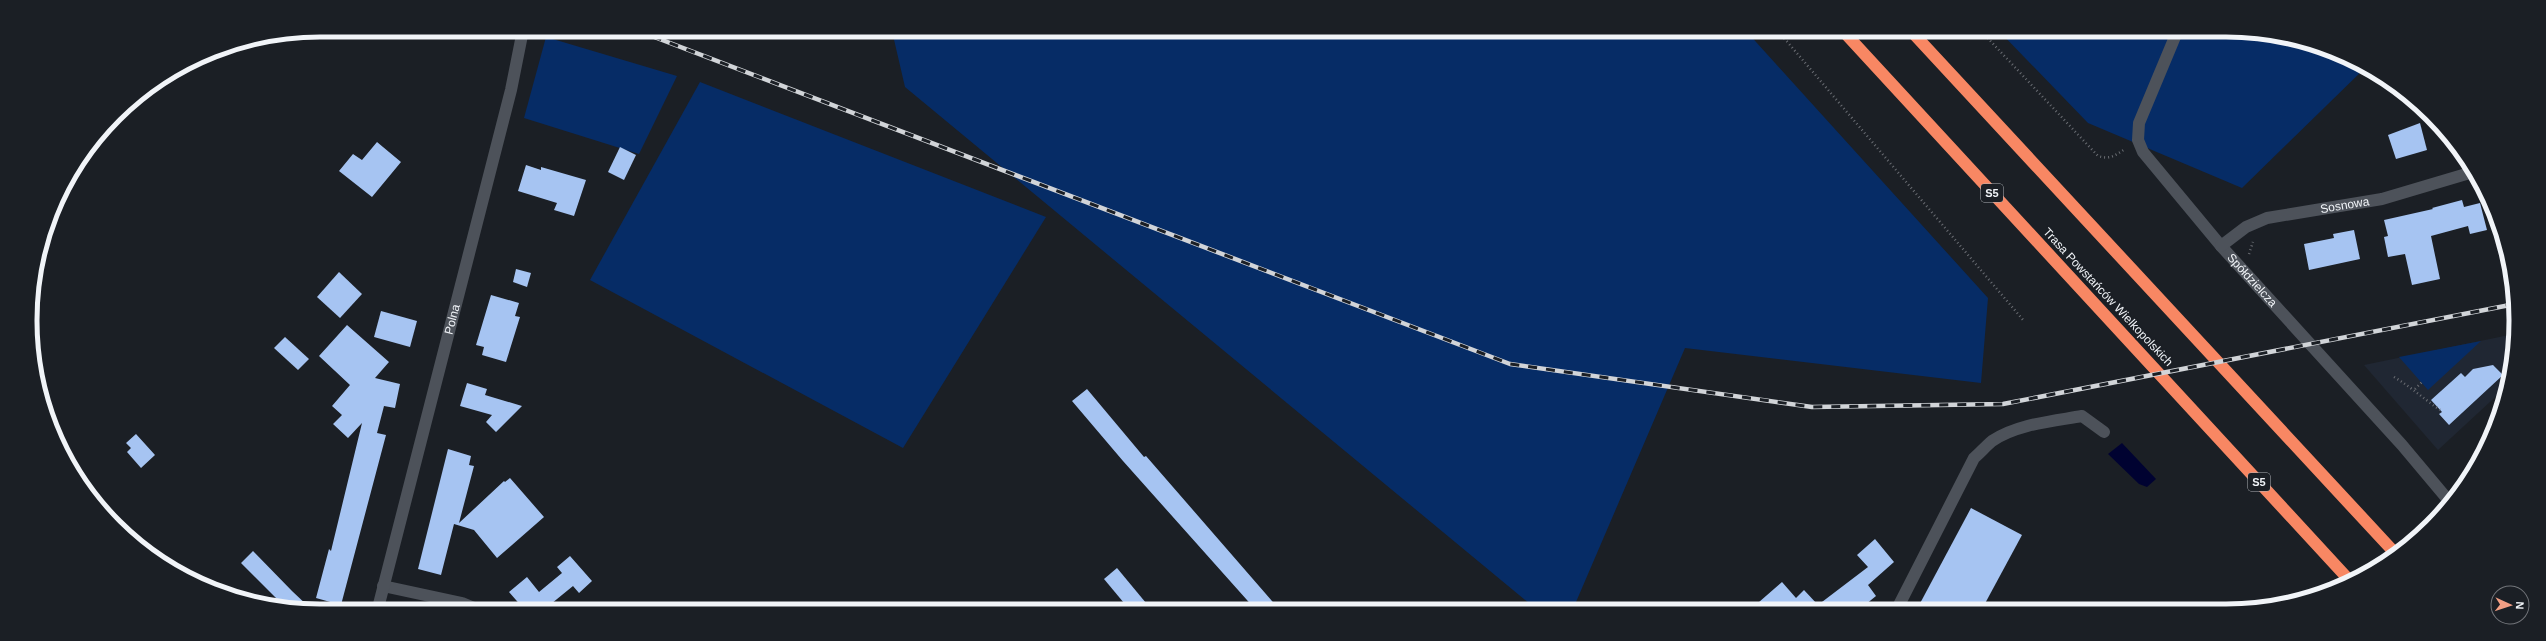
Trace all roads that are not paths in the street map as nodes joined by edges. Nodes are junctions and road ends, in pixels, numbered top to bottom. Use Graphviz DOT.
graph roads {
  1 [pos="522,37"];
  2 [pos="1849,37"];
  3 [pos="1917,37"];
  4 [pos="2175,37"];
  5 [pos="2468,174"];
  6 [pos="2221,246"];
  7 [pos="2104,432"];
  8 [pos="2446,498"];
  9 [pos="2392,550"];
  10 [pos="2345,577"];
  11 [pos="383,586"];
  12 [pos="379,604"];
  13 [pos="464,604"];
  14 [pos="1899,604"];
  1 -- 11 [label="street, Polna"];
  2 -- 10 [label="highway, Trasa Powstańców Wielkopolskich / S5"];
  3 -- 9 [label="highway"];
  4 -- 6 [label="street, Spółdzielcza"];
  5 -- 6 [label="street, Sosnowa"];
  6 -- 8 [label="street, Spółdzielcza"];
  7 -- 14 [label="street"];
  11 -- 12 [label="street, Polna"];
  11 -- 13 [label="street"];
}
